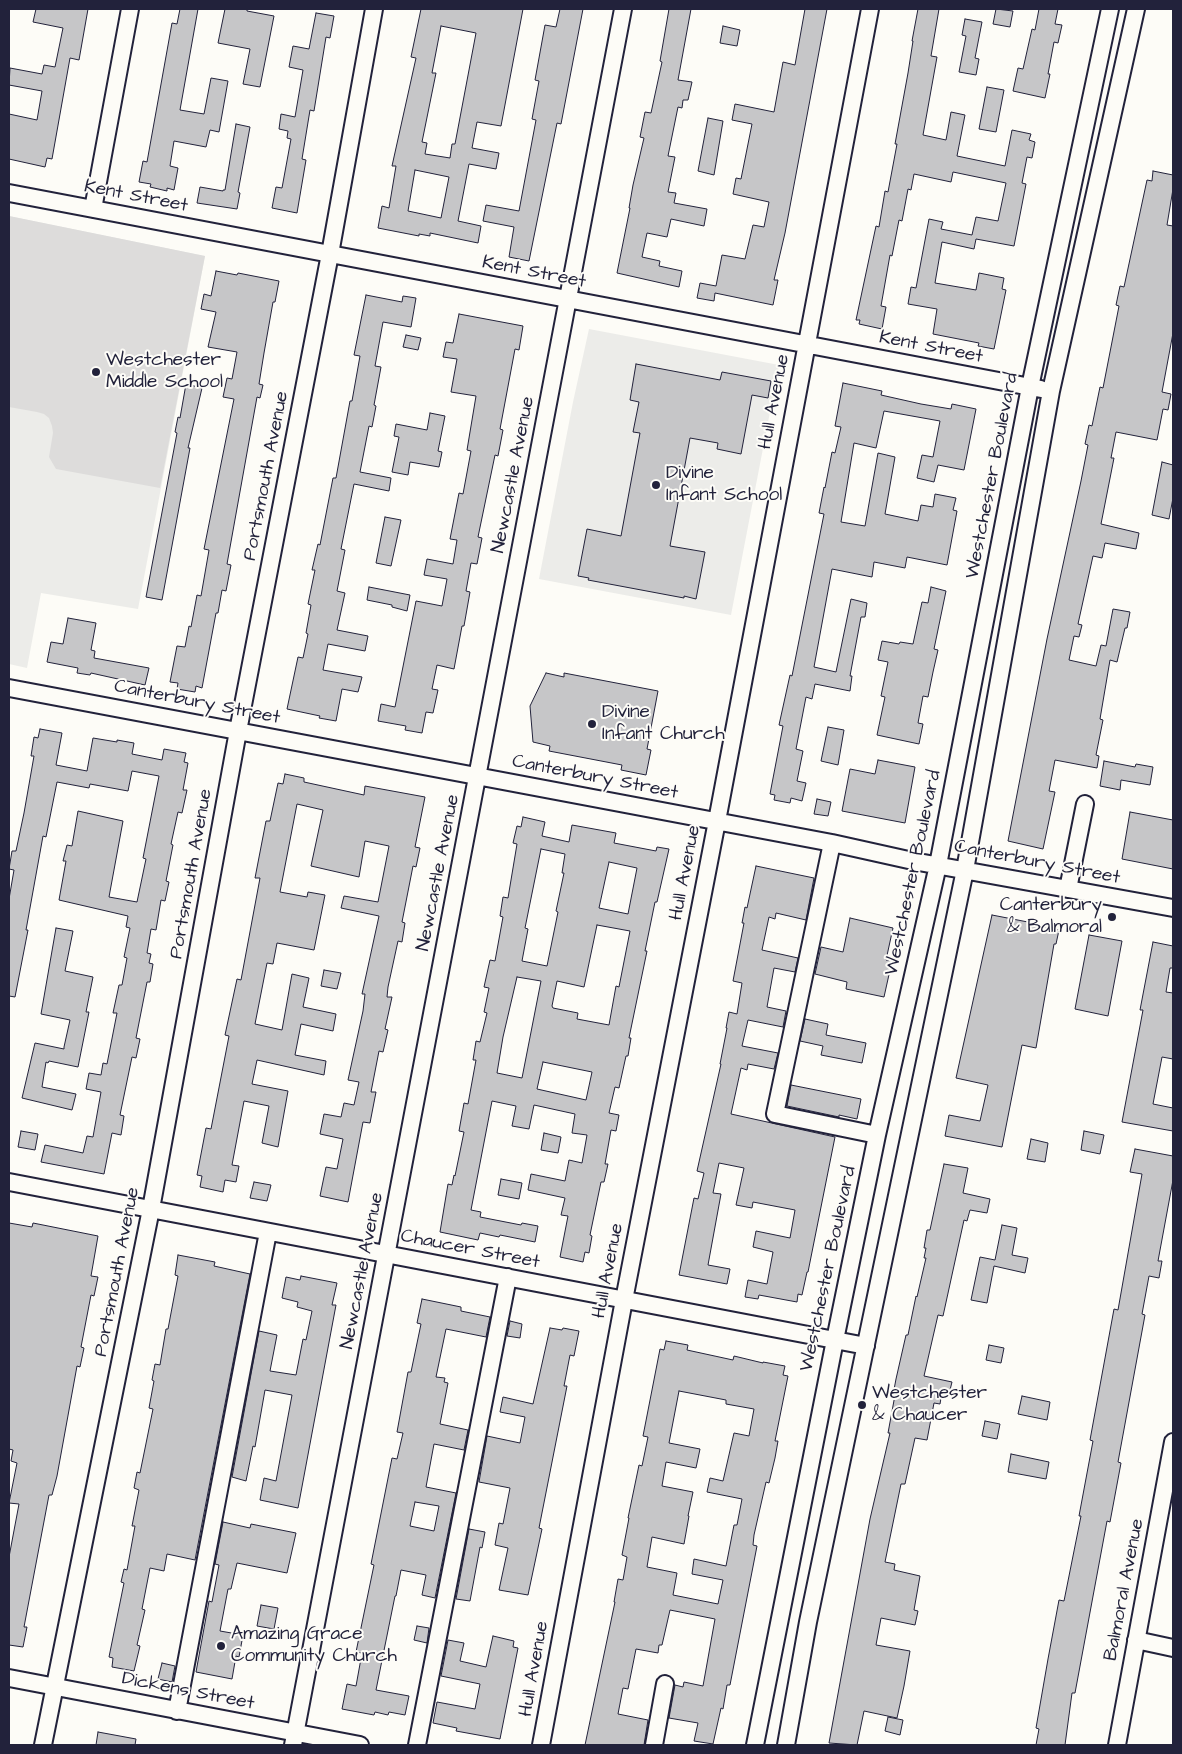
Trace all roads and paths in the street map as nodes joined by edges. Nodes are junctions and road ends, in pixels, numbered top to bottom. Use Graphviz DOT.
graph roads {
  1 [pos="130,9"];
  2 [pos="374,9"];
  3 [pos="623,9"];
  4 [pos="870,9"];
  5 [pos="1110,9"];
  6 [pos="1136,9"];
  7 [pos="9,193"];
  8 [pos="93,209"];
  9 [pos="330,254"];
  10 [pos="568,300"];
  11 [pos="806,345"];
  12 [pos="1030,386"];
  13 [pos="1051,391"];
  14 [pos="9,688"];
  15 [pos="238,731"];
  16 [pos="478,776"];
  17 [pos="1085,804"];
  18 [pos="717,821"];
  19 [pos="832,843"];
  20 [pos="938,865"];
  21 [pos="964,870"];
  22 [pos="1068,889"];
  23 [pos="1173,908"];
  24 [pos="877,1135"];
  25 [pos="9,1182"];
  26 [pos="151,1209"];
  27 [pos="268,1232"];
  28 [pos="387,1254"];
  29 [pos="508,1277"];
  30 [pos="624,1300"];
  31 [pos="835,1340"];
  32 [pos="866,1346"];
  33 [pos="1173,1442"];
  34 [pos="1136,1640"];
  35 [pos="1173,1648"];
  36 [pos="9,1678"];
  37 [pos="665,1684"];
  38 [pos="54,1687"];
  39 [pos="178,1711"];
  40 [pos="295,1739"];
  41 [pos="43,1745"];
  42 [pos="360,1745"];
  43 [pos="418,1745"];
  44 [pos="542,1745"];
  45 [pos="654,1745"];
  46 [pos="755,1745"];
  47 [pos="786,1745"];
  48 [pos="1117,1745"];
  1 -- 8 [label="street"];
  2 -- 9 [label="street, Portsmouth Avenue"];
  3 -- 10 [label="street, Newcastle Avenue"];
  4 -- 11 [label="street, Hull Avenue"];
  5 -- 12 [label="street, Westchester Boulevard"];
  6 -- 13 [label="street"];
  7 -- 8 [label="street, Kent Street"];
  8 -- 9 [label="street, Kent Street"];
  9 -- 10 [label="street, Kent Street"];
  9 -- 15 [label="street, Portsmouth Avenue"];
  10 -- 11 [label="street, Kent Street"];
  10 -- 16 [label="street, Newcastle Avenue"];
  11 -- 12 [label="street, Kent Street"];
  11 -- 18 [label="street, Hull Avenue"];
  12 -- 13 [label="street, Kent Street"];
  12 -- 20 [label="street, Westchester Boulevard"];
  13 -- 21 [label="street"];
  14 -- 15 [label="street, Canterbury Street"];
  15 -- 16 [label="street, Canterbury Street"];
  15 -- 26 [label="street, Portsmouth Avenue"];
  16 -- 18 [label="street, Canterbury Street"];
  16 -- 28 [label="street, Newcastle Avenue"];
  17 -- 22 [label="street"];
  18 -- 19 [label="street, Canterbury Street"];
  18 -- 30 [label="street, Hull Avenue"];
  19 -- 20 [label="street, Canterbury Street"];
  19 -- 24 [label="street"];
  20 -- 21 [label="street, Canterbury Street"];
  20 -- 24 [label="street, Westchester Boulevard"];
  21 -- 22 [label="street, Canterbury Street"];
  21 -- 32 [label="street"];
  22 -- 23 [label="street, Canterbury Street"];
  24 -- 31 [label="street, Westchester Boulevard"];
  25 -- 26 [label="street, Chaucer Street"];
  26 -- 27 [label="street, Chaucer Street"];
  26 -- 38 [label="street, Portsmouth Avenue"];
  27 -- 28 [label="street, Chaucer Street"];
  27 -- 39 [label="street"];
  28 -- 29 [label="street, Chaucer Street"];
  28 -- 40 [label="street, Newcastle Avenue"];
  29 -- 30 [label="street, Chaucer Street"];
  29 -- 43 [label="street"];
  30 -- 31 [label="street, Chaucer Street"];
  30 -- 44 [label="street, Hull Avenue"];
  31 -- 32 [label="street, Chaucer Street"];
  31 -- 46 [label="street, Westchester Boulevard"];
  32 -- 47 [label="street"];
  33 -- 34 [label="street, Balmoral Avenue"];
  34 -- 35 [label="street"];
  34 -- 48 [label="street, Balmoral Avenue"];
  36 -- 38 [label="street, Dickens Street"];
  37 -- 45 [label="street"];
  38 -- 39 [label="street, Dickens Street"];
  38 -- 41 [label="street, Portsmouth Avenue"];
  39 -- 40 [label="street, Dickens Street"];
  40 -- 42 [label="street, Dickens Street"];
}
